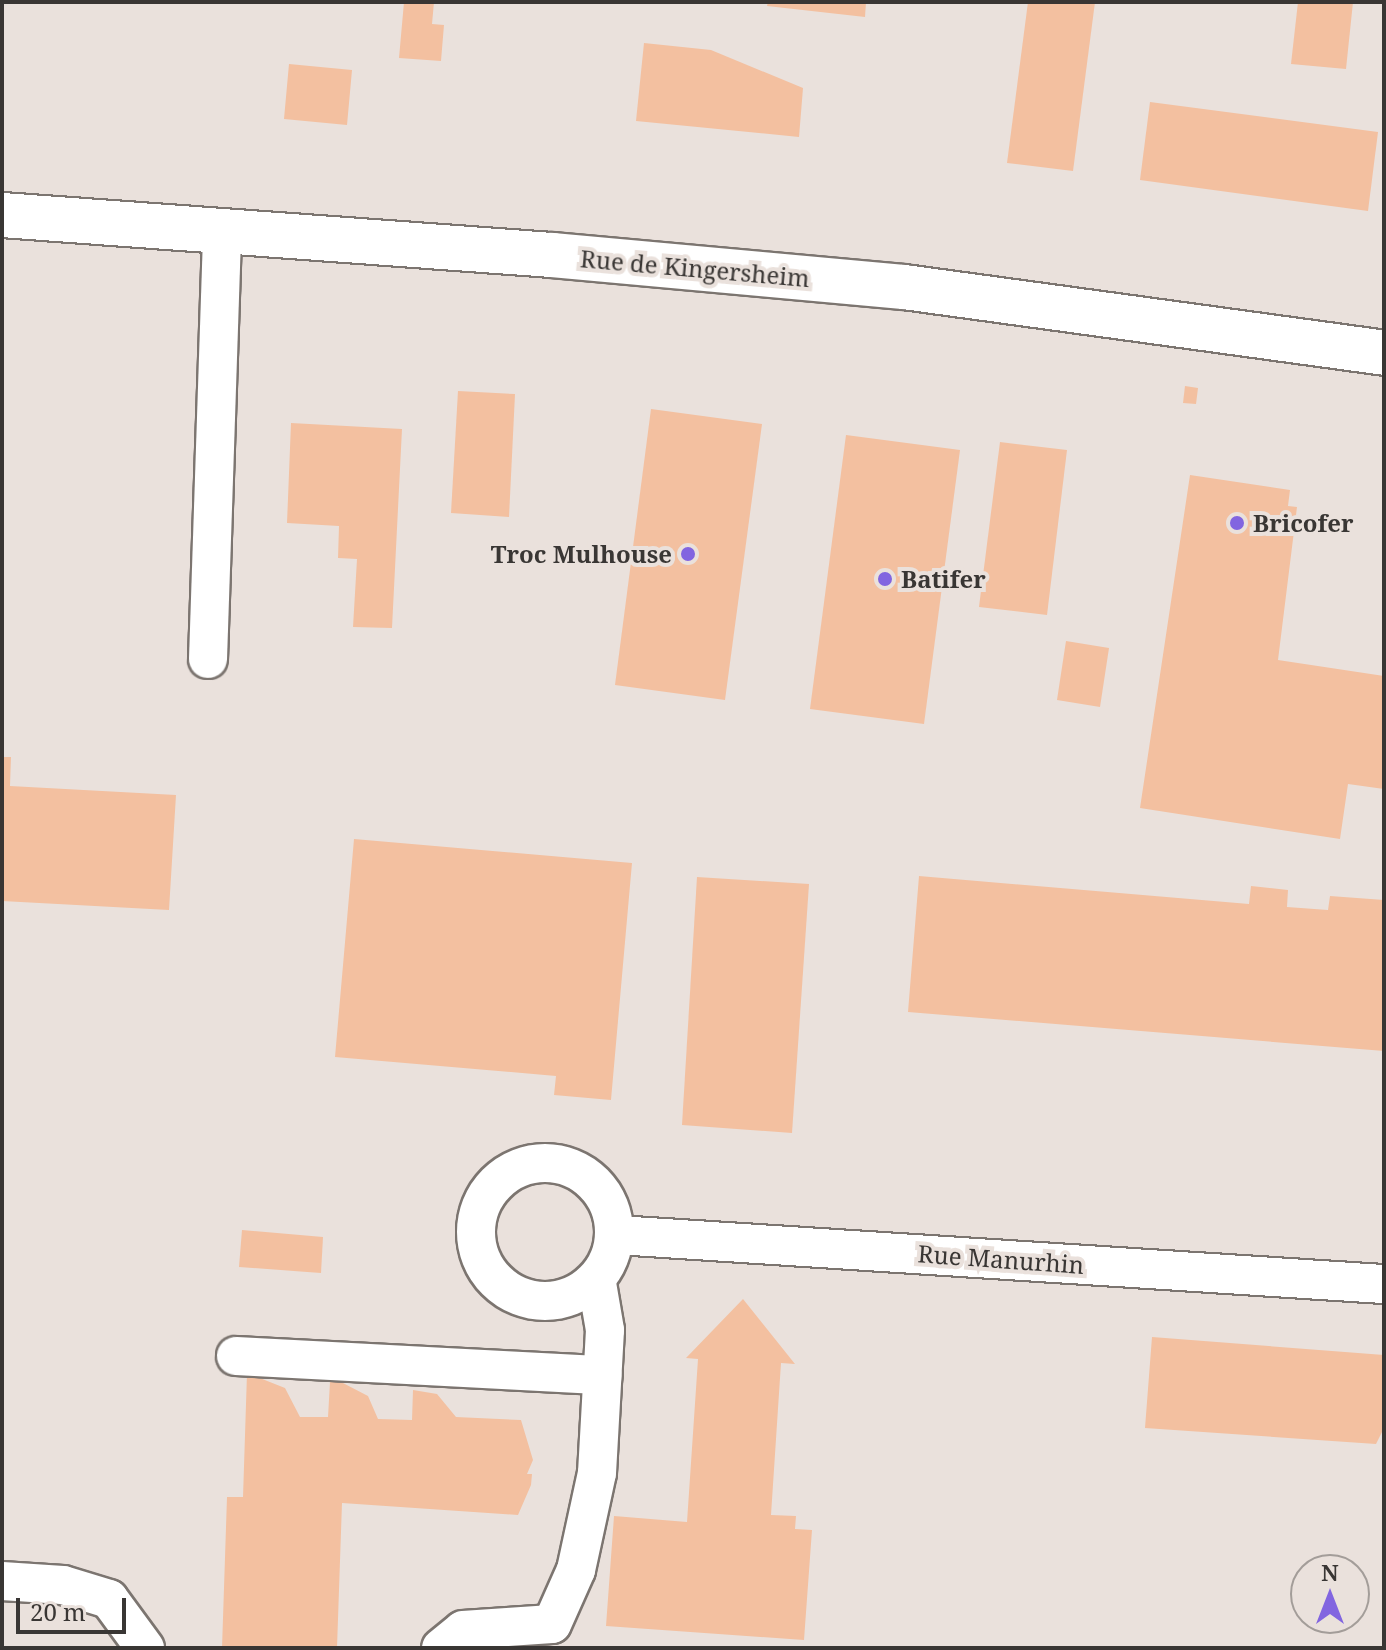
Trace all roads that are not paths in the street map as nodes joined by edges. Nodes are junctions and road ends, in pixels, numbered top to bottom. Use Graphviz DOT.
graph roads {
  1 [pos="2,215"];
  2 [pos="222,228"];
  3 [pos="1384,353"];
  4 [pos="208,659"];
  5 [pos="617,1235"];
  6 [pos="597,1283"];
  7 [pos="1384,1284"];
  8 [pos="236,1356"];
  9 [pos="603,1375"];
  10 [pos="2,1581"];
  11 [pos="145,1648"];
  12 [pos="441,1648"];
  1 -- 2 [label="main road, Rue de Kingersheim"];
  2 -- 3 [label="main road, Rue de Kingersheim"];
  2 -- 4 [label="street"];
  5 -- 6 [label="street"];
  5 -- 6 [label="street"];
  5 -- 7 [label="street, Rue Manurhin"];
  6 -- 9 [label="street"];
  8 -- 9 [label="street"];
  9 -- 12 [label="street"];
  10 -- 11 [label="street"];
}
